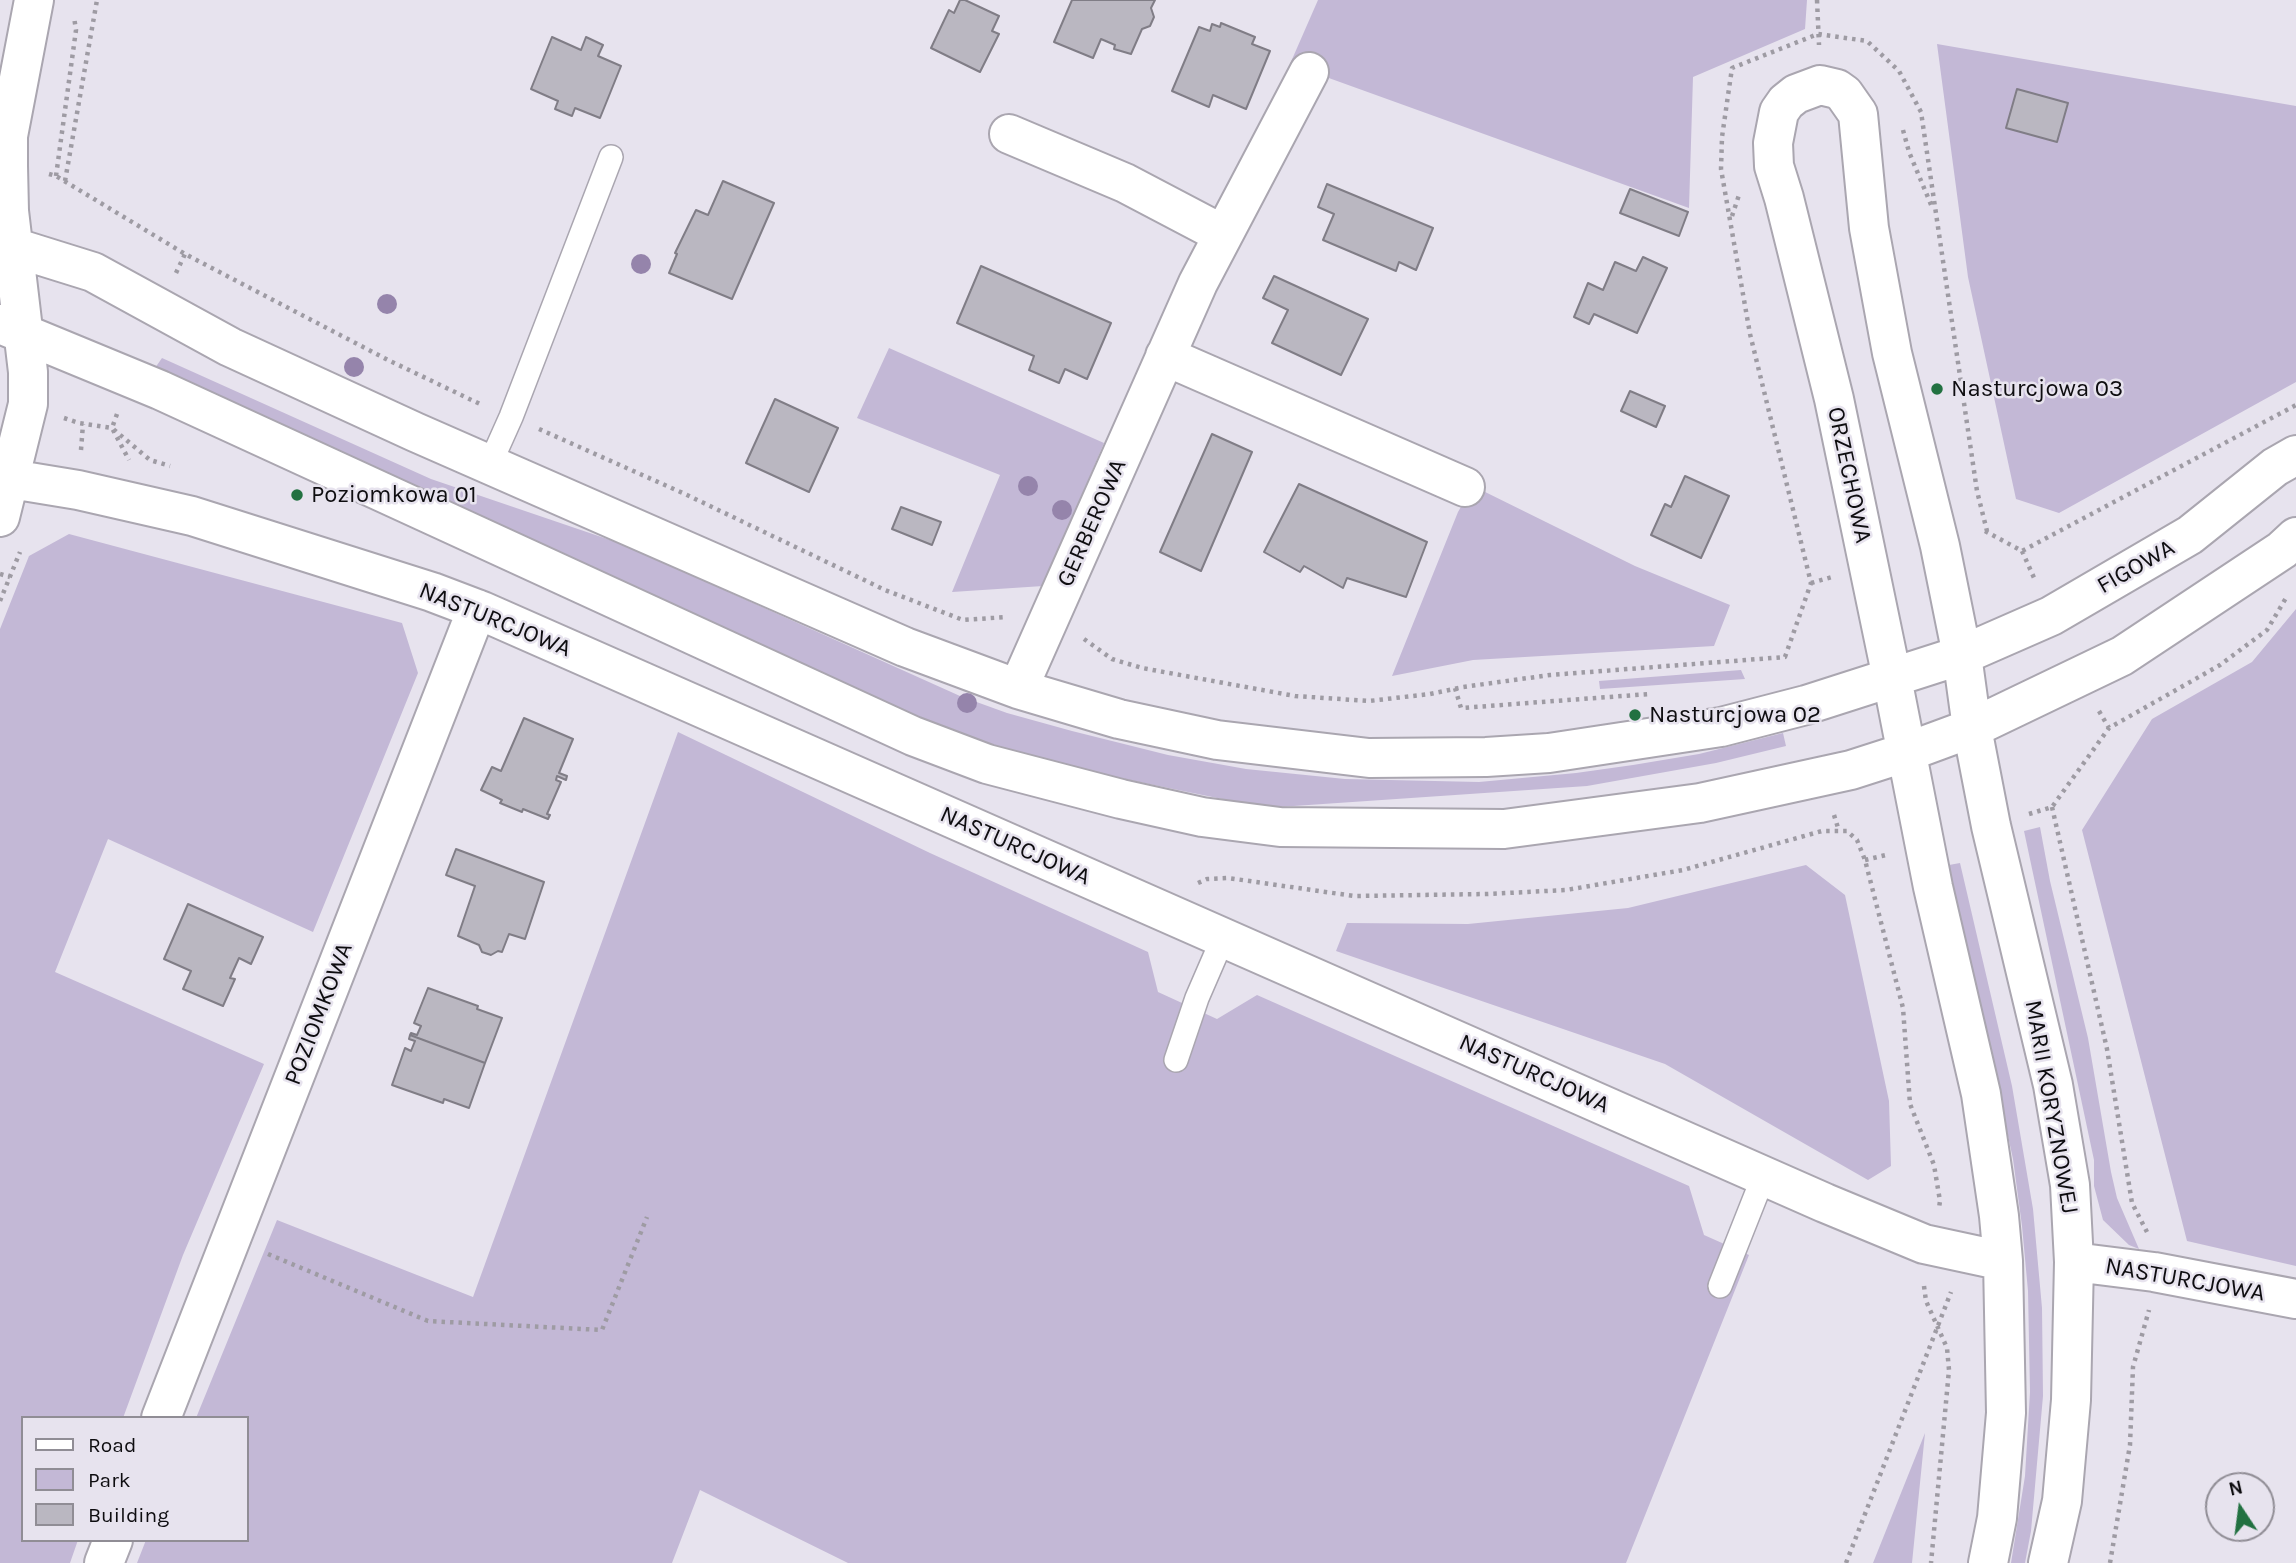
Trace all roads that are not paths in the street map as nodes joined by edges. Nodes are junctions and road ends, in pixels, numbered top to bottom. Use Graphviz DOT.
graph roads {
  1 [pos="34,0"];
  2 [pos="1309,72"];
  3 [pos="1009,134"];
  4 [pos="611,157"];
  5 [pos="1222,234"];
  6 [pos="7,246"];
  7 [pos="12,329"];
  8 [pos="1165,356"];
  9 [pos="2296,455"];
  10 [pos="490,464"];
  11 [pos="11,479"];
  12 [pos="1465,487"];
  13 [pos="0,517"];
  14 [pos="2296,537"];
  15 [pos="477,610"];
  16 [pos="1962,655"];
  17 [pos="1892,678"];
  18 [pos="1018,689"];
  19 [pos="1972,728"];
  20 [pos="1907,752"];
  21 [pos="1223,938"];
  22 [pos="1176,1060"];
  23 [pos="1765,1175"];
  24 [pos="1985,1256"];
  25 [pos="2074,1262"];
  26 [pos="1720,1286"];
  27 [pos="2296,1299"];
  28 [pos="162,1416"];
  29 [pos="112,1542"];
  30 [pos="104,1563"];
  31 [pos="1988,1563"];
  32 [pos="2048,1563"];
  1 -- 6 [label="street"];
  2 -- 5 [label="street, GERBEROWA"];
  3 -- 5 [label="street"];
  4 -- 10 [label="lane"];
  5 -- 8 [label="street, GERBEROWA"];
  6 -- 7 [label="street"];
  6 -- 10 [label="street, FIGOWA"];
  7 -- 11 [label="street"];
  7 -- 20 [label="street"];
  8 -- 12 [label="street"];
  8 -- 18 [label="street, GERBEROWA"];
  9 -- 16 [label="street, FIGOWA"];
  10 -- 18 [label="street, FIGOWA"];
  11 -- 13 [label="street"];
  11 -- 15 [label="street, NASTURCJOWA"];
  14 -- 19 [label="street"];
  15 -- 21 [label="street, NASTURCJOWA"];
  15 -- 28 [label="street, POZIOMKOWA"];
  16 -- 17 [label="street, FIGOWA"];
  16 -- 17 [label="street, ORZECHOWA"];
  16 -- 19 [label="street, MARII KORYZNOWEJ"];
  17 -- 18 [label="street, FIGOWA"];
  17 -- 20 [label="street, ORZECHOWA"];
  19 -- 20 [label="street"];
  19 -- 25 [label="street, MARII KORYZNOWEJ"];
  20 -- 24 [label="street"];
  21 -- 22 [label="lane"];
  21 -- 23 [label="street, NASTURCJOWA"];
  23 -- 24 [label="street, NASTURCJOWA"];
  23 -- 26 [label="lane"];
  24 -- 31 [label="street"];
  25 -- 27 [label="street, NASTURCJOWA"];
  25 -- 32 [label="street, MARII KORYZNOWEJ"];
  29 -- 30 [label="street"];
}
